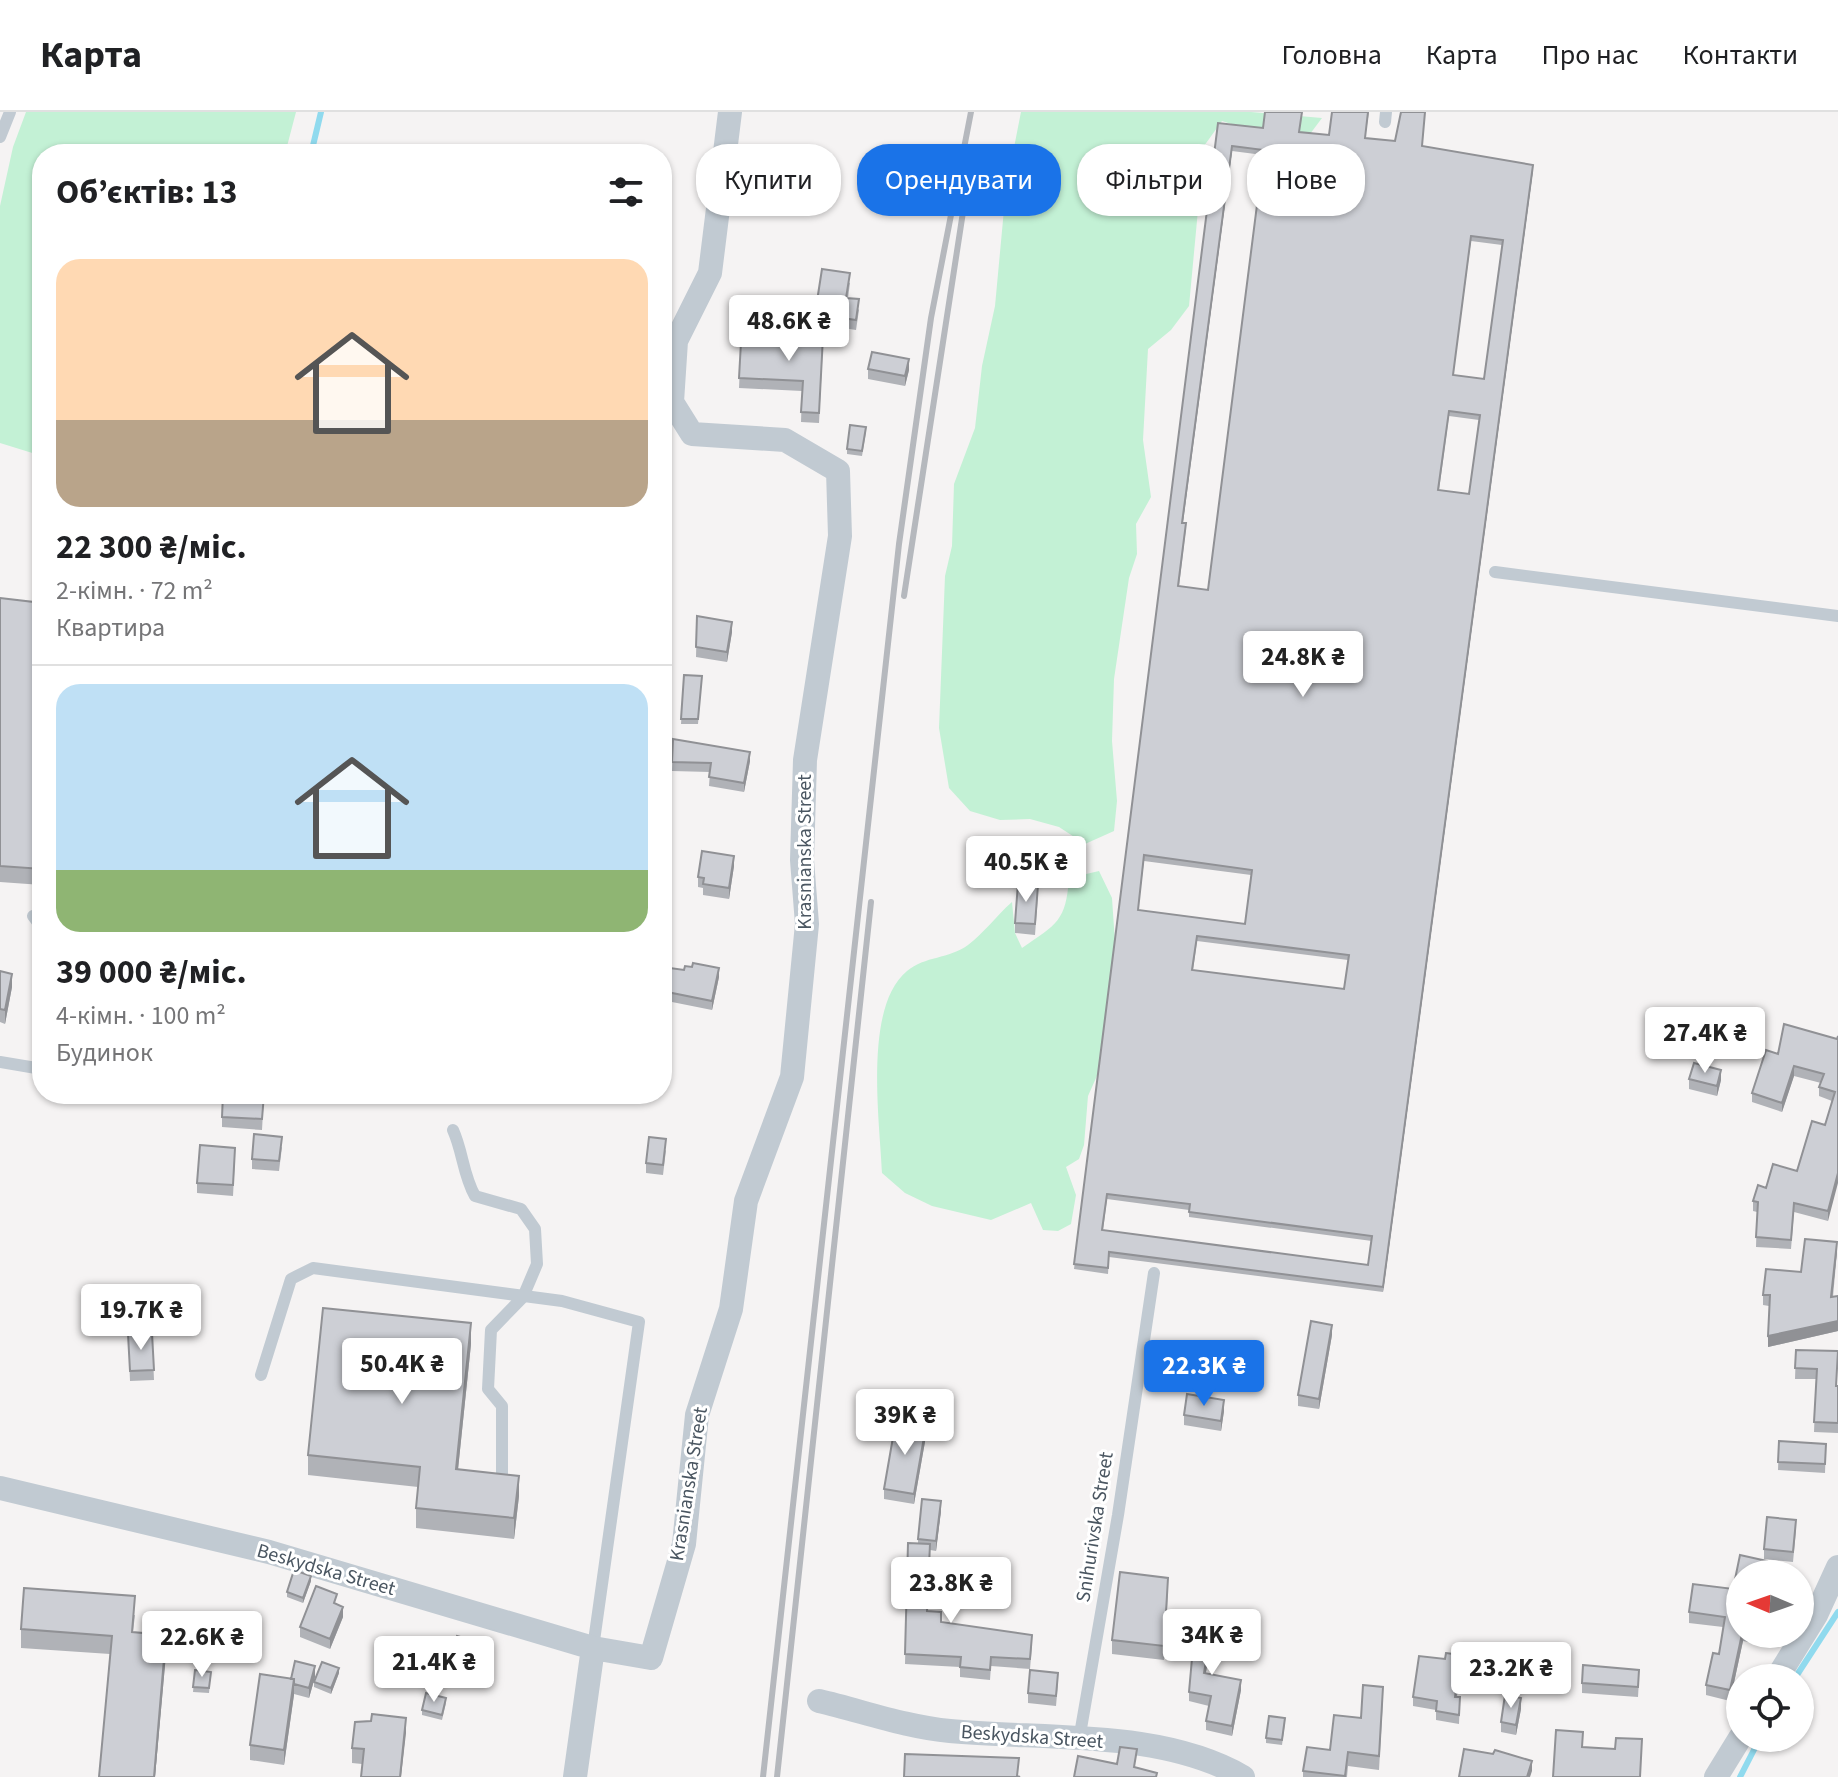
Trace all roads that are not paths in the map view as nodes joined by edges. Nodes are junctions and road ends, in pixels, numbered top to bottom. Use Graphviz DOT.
graph roads {
  1 [pos="10,112"];
  2 [pos="730,112"];
  3 [pos="0,137"];
  4 [pos="1495,572"];
  5 [pos="1838,616"];
  6 [pos="0,1062"];
  7 [pos="32,1067"];
  8 [pos="453,1130"];
  9 [pos="1154,1273"];
  10 [pos="523,1297"];
  11 [pos="261,1375"];
  12 [pos="502,1476"];
  13 [pos="0,1488"];
  14 [pos="1838,1567"];
  15 [pos="593,1648"];
  16 [pos="651,1658"];
  17 [pos="1786,1664"];
  18 [pos="819,1701"];
  19 [pos="1079,1740"];
  20 [pos="1731,1752"];
  21 [pos="575,1777"];
  22 [pos="1243,1777"];
  23 [pos="1716,1777"];
  1 -- 3 [label="lane"];
  2 -- 16 [label="street, Krasnianska Street"];
  4 -- 5 [label="lane"];
  6 -- 7 [label="lane"];
  8 -- 10 [label="lane"];
  9 -- 19 [label="lane, Snihurivska Street"];
  10 -- 11 [label="lane"];
  10 -- 12 [label="lane"];
  10 -- 15 [label="lane"];
  13 -- 15 [label="street, Beskydska Street"];
  14 -- 17 [label="street"];
  15 -- 16 [label="street, Beskydska Street"];
  15 -- 21 [label="street"];
  18 -- 19 [label="street, Beskydska Street"];
  19 -- 22 [label="street, Beskydska Street"];
  20 -- 23 [label="street"];
}
